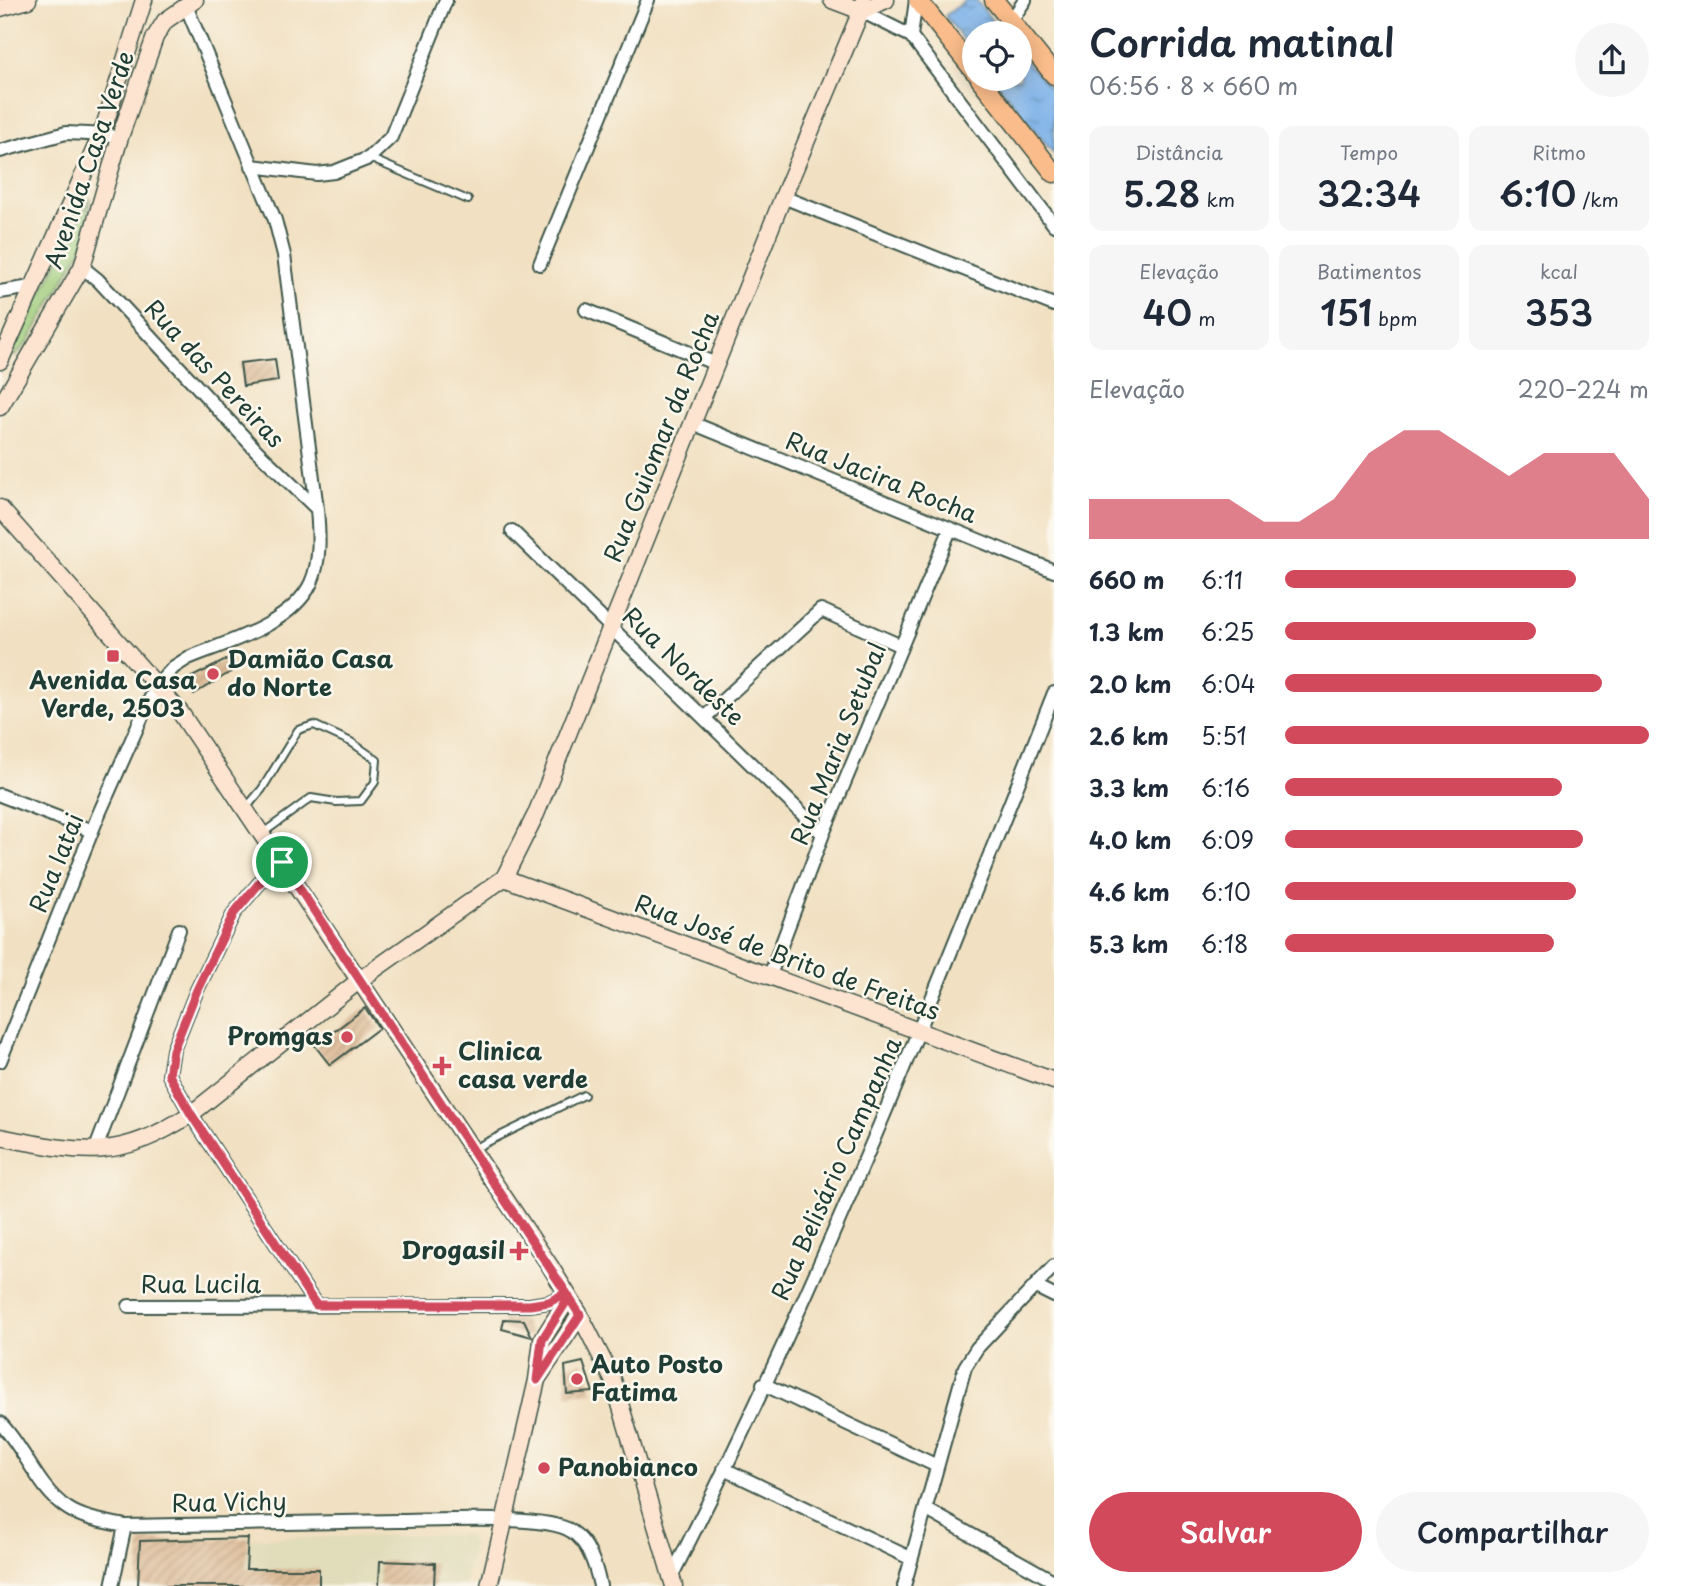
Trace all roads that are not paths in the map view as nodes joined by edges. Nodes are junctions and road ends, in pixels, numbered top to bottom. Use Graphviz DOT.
graph roads {
  1 [pos="28,0"];
  2 [pos="144,0"];
  3 [pos="446,0"];
  4 [pos="648,0"];
  5 [pos="832,0"];
  6 [pos="886,0"];
  7 [pos="917,0"];
  8 [pos="994,0"];
  9 [pos="1025,0"];
  10 [pos="186,3"];
  11 [pos="862,5"];
  12 [pos="0,8"];
  13 [pos="1011,21"];
  14 [pos="911,36"];
  15 [pos="1032,47"];
  16 [pos="962,56"];
  17 [pos="1054,75"];
  18 [pos="989,91"];
  19 [pos="102,133"];
  20 [pos="121,137"];
  21 [pos="0,151"];
  22 [pos="369,158"];
  23 [pos="252,166"];
  24 [pos="1054,173"];
  25 [pos="783,197"];
  26 [pos="468,200"];
  27 [pos="1054,225"];
  28 [pos="540,264"];
  29 [pos="82,267"];
  30 [pos="31,287"];
  31 [pos="0,292"];
  32 [pos="1054,305"];
  33 [pos="586,310"];
  34 [pos="0,361"];
  35 [pos="716,364"];
  36 [pos="0,407"];
  37 [pos="692,423"];
  38 [pos="0,508"];
  39 [pos="317,509"];
  40 [pos="5,519"];
  41 [pos="950,530"];
  42 [pos="512,531"];
  43 [pos="1054,571"];
  44 [pos="611,626"];
  45 [pos="901,646"];
  46 [pos="158,684"];
  47 [pos="1054,693"];
  48 [pos="704,718"];
  49 [pos="0,795"];
  50 [pos="246,808"];
  51 [pos="92,831"];
  52 [pos="263,833"];
  53 [pos="823,834"];
  54 [pos="282,862"];
  55 [pos="504,878"];
  56 [pos="179,930"];
  57 [pos="770,975"];
  58 [pos="360,979"];
  59 [pos="921,1032"];
  60 [pos="0,1061"];
  61 [pos="1054,1081"];
  62 [pos="584,1095"];
  63 [pos="191,1114"];
  64 [pos="0,1137"];
  65 [pos="473,1149"];
  66 [pos="95,1151"];
  67 [pos="1054,1266"];
  68 [pos="1036,1287"];
  69 [pos="568,1295"];
  70 [pos="1054,1296"];
  71 [pos="316,1305"];
  72 [pos="129,1306"];
  73 [pos="580,1315"];
  74 [pos="537,1380"];
  75 [pos="763,1384"];
  76 [pos="0,1423"];
  77 [pos="937,1466"];
  78 [pos="724,1469"];
  79 [pos="927,1510"];
  80 [pos="504,1521"];
  81 [pos="125,1526"];
  82 [pos="911,1558"];
  83 [pos="1049,1580"];
  84 [pos="672,1581"];
  85 [pos="112,1586"];
  86 [pos="489,1586"];
  87 [pos="600,1586"];
  88 [pos="904,1586"];
  1 -- 12 [label="street"];
  2 -- 19 [label="street, Avenida Casa Verde"];
  3 -- 22 [label="street"];
  4 -- 28 [label="street"];
  5 -- 11 [label="street"];
  6 -- 11 [label="street"];
  7 -- 14 [label="street"];
  7 -- 16 [label="main road"];
  8 -- 13 [label="main road"];
  9 -- 13 [label="street"];
  10 -- 20 [label="street, Avenida Casa Verde"];
  10 -- 23 [label="street"];
  11 -- 14 [label="street"];
  11 -- 25 [label="street, Rua Guiomar da Rocha"];
  14 -- 27 [label="street"];
  15 -- 17 [label="main road"];
  18 -- 24 [label="main road"];
  19 -- 20 [label="street"];
  19 -- 21 [label="street"];
  19 -- 30 [label="street, Avenida Casa Verde"];
  20 -- 29 [label="street, Avenida Casa Verde"];
  22 -- 23 [label="street"];
  22 -- 26 [label="lane"];
  23 -- 39 [label="street"];
  25 -- 32 [label="street"];
  25 -- 35 [label="street, Rua Guiomar da Rocha"];
  29 -- 36 [label="street, Avenida Casa Verde"];
  29 -- 39 [label="street, Rua das Pereiras"];
  30 -- 31 [label="street"];
  30 -- 34 [label="street, Avenida Casa Verde"];
  33 -- 35 [label="street"];
  35 -- 37 [label="street, Rua Guiomar da Rocha"];
  37 -- 41 [label="street, Rua Jacira Rocha"];
  37 -- 44 [label="street, Rua Guiomar da Rocha"];
  38 -- 40 [label="street"];
  39 -- 46 [label="street"];
  40 -- 46 [label="street"];
  41 -- 43 [label="street, Rua Jacira Rocha"];
  41 -- 45 [label="street, Rua Maria Setubal"];
  42 -- 44 [label="street, Rua Nordeste"];
  44 -- 48 [label="street, Rua Nordeste"];
  44 -- 55 [label="street, Rua Guiomar da Rocha"];
  45 -- 48 [label="street"];
  45 -- 53 [label="street, Rua Maria Setubal"];
  46 -- 50 [label="street"];
  46 -- 51 [label="street, Rua Iatai"];
  47 -- 59 [label="street, Rua Belisário Campanha"];
  48 -- 53 [label="street, Rua Nordeste"];
  49 -- 51 [label="street"];
  50 -- 52 [label="street"];
  50 -- 52 [label="lane"];
  51 -- 60 [label="street, Rua Iatai"];
  52 -- 54 [label="street"];
  53 -- 57 [label="street, Rua Maria Setubal"];
  54 -- 58 [label="street"];
  54 -- 63 [label="street"];
  55 -- 57 [label="street, Rua José de Brito de Freitas"];
  55 -- 58 [label="street"];
  56 -- 66 [label="street"];
  57 -- 59 [label="street, Rua José de Brito de Freitas"];
  58 -- 63 [label="street"];
  58 -- 65 [label="street"];
  59 -- 61 [label="street, Rua José de Brito de Freitas"];
  59 -- 75 [label="street, Rua Belisário Campanha"];
  62 -- 65 [label="lane"];
  63 -- 66 [label="street"];
  63 -- 71 [label="street"];
  64 -- 66 [label="street"];
  65 -- 69 [label="street"];
  67 -- 68 [label="street"];
  68 -- 70 [label="street"];
  68 -- 77 [label="street"];
  69 -- 71 [label="street, Rua Lucila"];
  69 -- 73 [label="street"];
  69 -- 74 [label="street"];
  71 -- 72 [label="street, Rua Lucila"];
  73 -- 74 [label="street"];
  73 -- 84 [label="street"];
  74 -- 80 [label="street"];
  75 -- 77 [label="street"];
  75 -- 78 [label="street, Rua Belisário Campanha"];
  76 -- 81 [label="street, Rua Vichy"];
  77 -- 79 [label="street"];
  78 -- 82 [label="street"];
  78 -- 84 [label="street, Rua Belisário Campanha"];
  79 -- 82 [label="street"];
  79 -- 83 [label="street"];
  80 -- 81 [label="street, Rua Vichy"];
  80 -- 86 [label="street"];
  80 -- 87 [label="street, Rua Vichy"];
  81 -- 85 [label="street"];
  82 -- 88 [label="street"];
}
